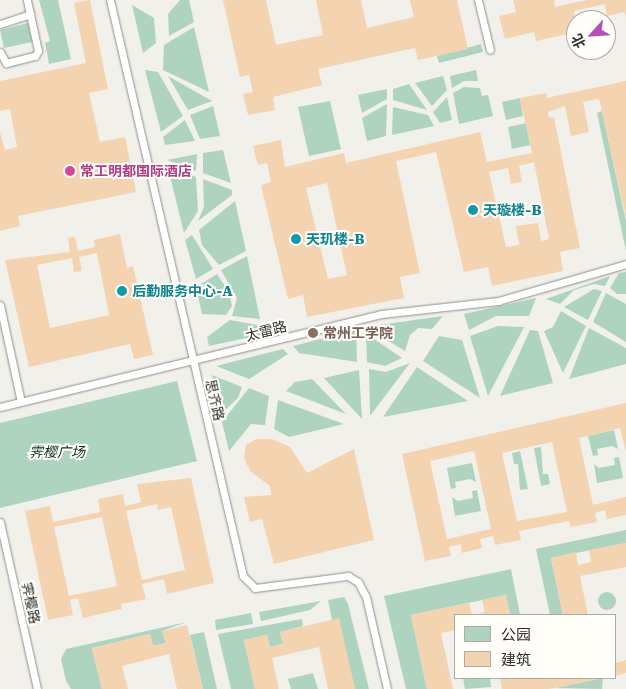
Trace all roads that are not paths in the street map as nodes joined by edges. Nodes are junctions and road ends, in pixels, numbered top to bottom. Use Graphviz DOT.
graph roads {
  1 [pos="27,0"];
  2 [pos="110,0"];
  3 [pos="478,0"];
  4 [pos="30,14"];
  5 [pos="0,24"];
  6 [pos="490,50"];
  7 [pos="0,52"];
  8 [pos="626,264"];
  9 [pos="0,305"];
  10 [pos="193,362"];
  11 [pos="21,402"];
  12 [pos="0,407"];
  13 [pos="0,522"];
  14 [pos="37,689"];
  15 [pos="387,689"];
  1 -- 4 [label="lane"];
  2 -- 10 [label="lane, 思齐路"];
  3 -- 6 [label="lane"];
  4 -- 5 [label="lane"];
  4 -- 7 [label="lane"];
  8 -- 10 [label="lane, 太雷路"];
  9 -- 11 [label="lane"];
  10 -- 11 [label="lane, 太雷路"];
  10 -- 15 [label="lane, 思齐路"];
  11 -- 12 [label="lane, 太雷路"];
  13 -- 14 [label="lane, 霁樱路"];
}
